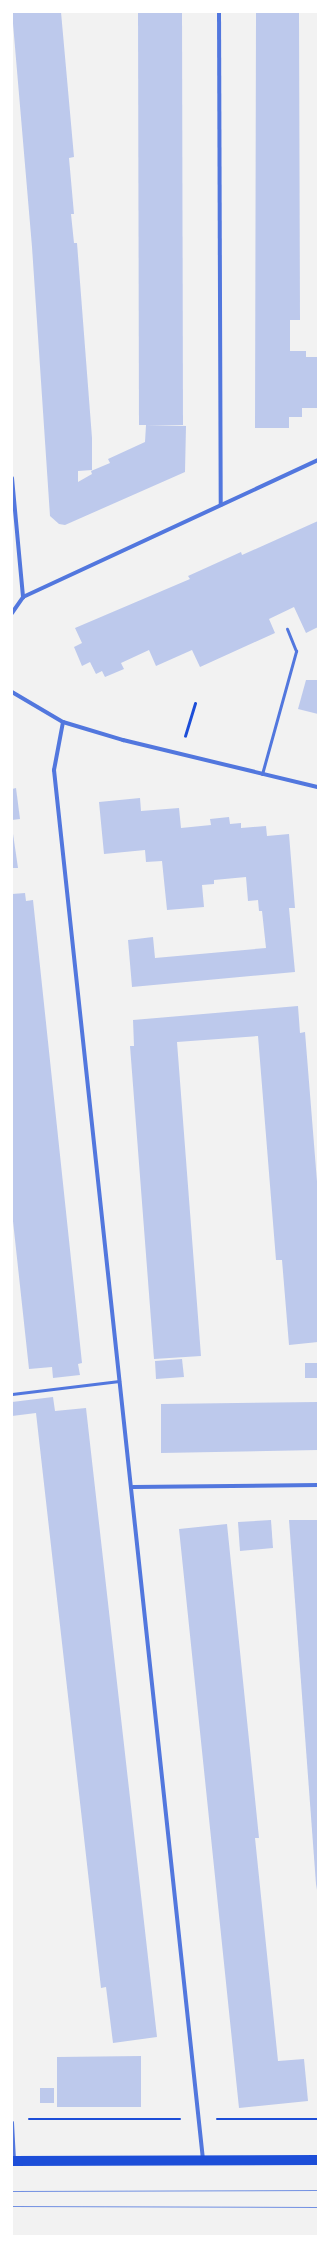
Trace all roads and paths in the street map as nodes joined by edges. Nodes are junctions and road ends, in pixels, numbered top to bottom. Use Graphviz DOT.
graph roads {
  1 [pos="219,12"];
  2 [pos="318,460"];
  3 [pos="12,478"];
  4 [pos="221,505"];
  5 [pos="23,598"];
  6 [pos="12,613"];
  7 [pos="287,629"];
  8 [pos="12,692"];
  9 [pos="195,704"];
  10 [pos="63,722"];
  11 [pos="180,753"];
  12 [pos="262,774"];
  13 [pos="318,787"];
  14 [pos="119,1381"];
  15 [pos="12,1394"];
  16 [pos="318,1485"];
  17 [pos="133,1487"];
  18 [pos="26,2118"];
  19 [pos="199,2119"];
  20 [pos="318,2119"];
  21 [pos="12,2122"];
  22 [pos="203,2160"];
  23 [pos="318,2160"];
  24 [pos="13,2161"];
  1 -- 4 [label="street"];
  2 -- 4 [label="street"];
  3 -- 5 [label="street"];
  4 -- 5 [label="street"];
  5 -- 6 [label="street"];
  7 -- 12 [label="lane"];
  8 -- 10 [label="street"];
  9 -- 11 [label="path"];
  10 -- 11 [label="street"];
  10 -- 14 [label="street"];
  11 -- 12 [label="street"];
  12 -- 13 [label="street"];
  14 -- 15 [label="lane"];
  14 -- 17 [label="street"];
  16 -- 17 [label="street"];
  17 -- 19 [label="street"];
  18 -- 19 [label="path"];
  19 -- 20 [label="path"];
  19 -- 22 [label="street"];
  21 -- 24 [label="lane"];
  22 -- 23 [label="main road"];
  22 -- 24 [label="main road"];
}
